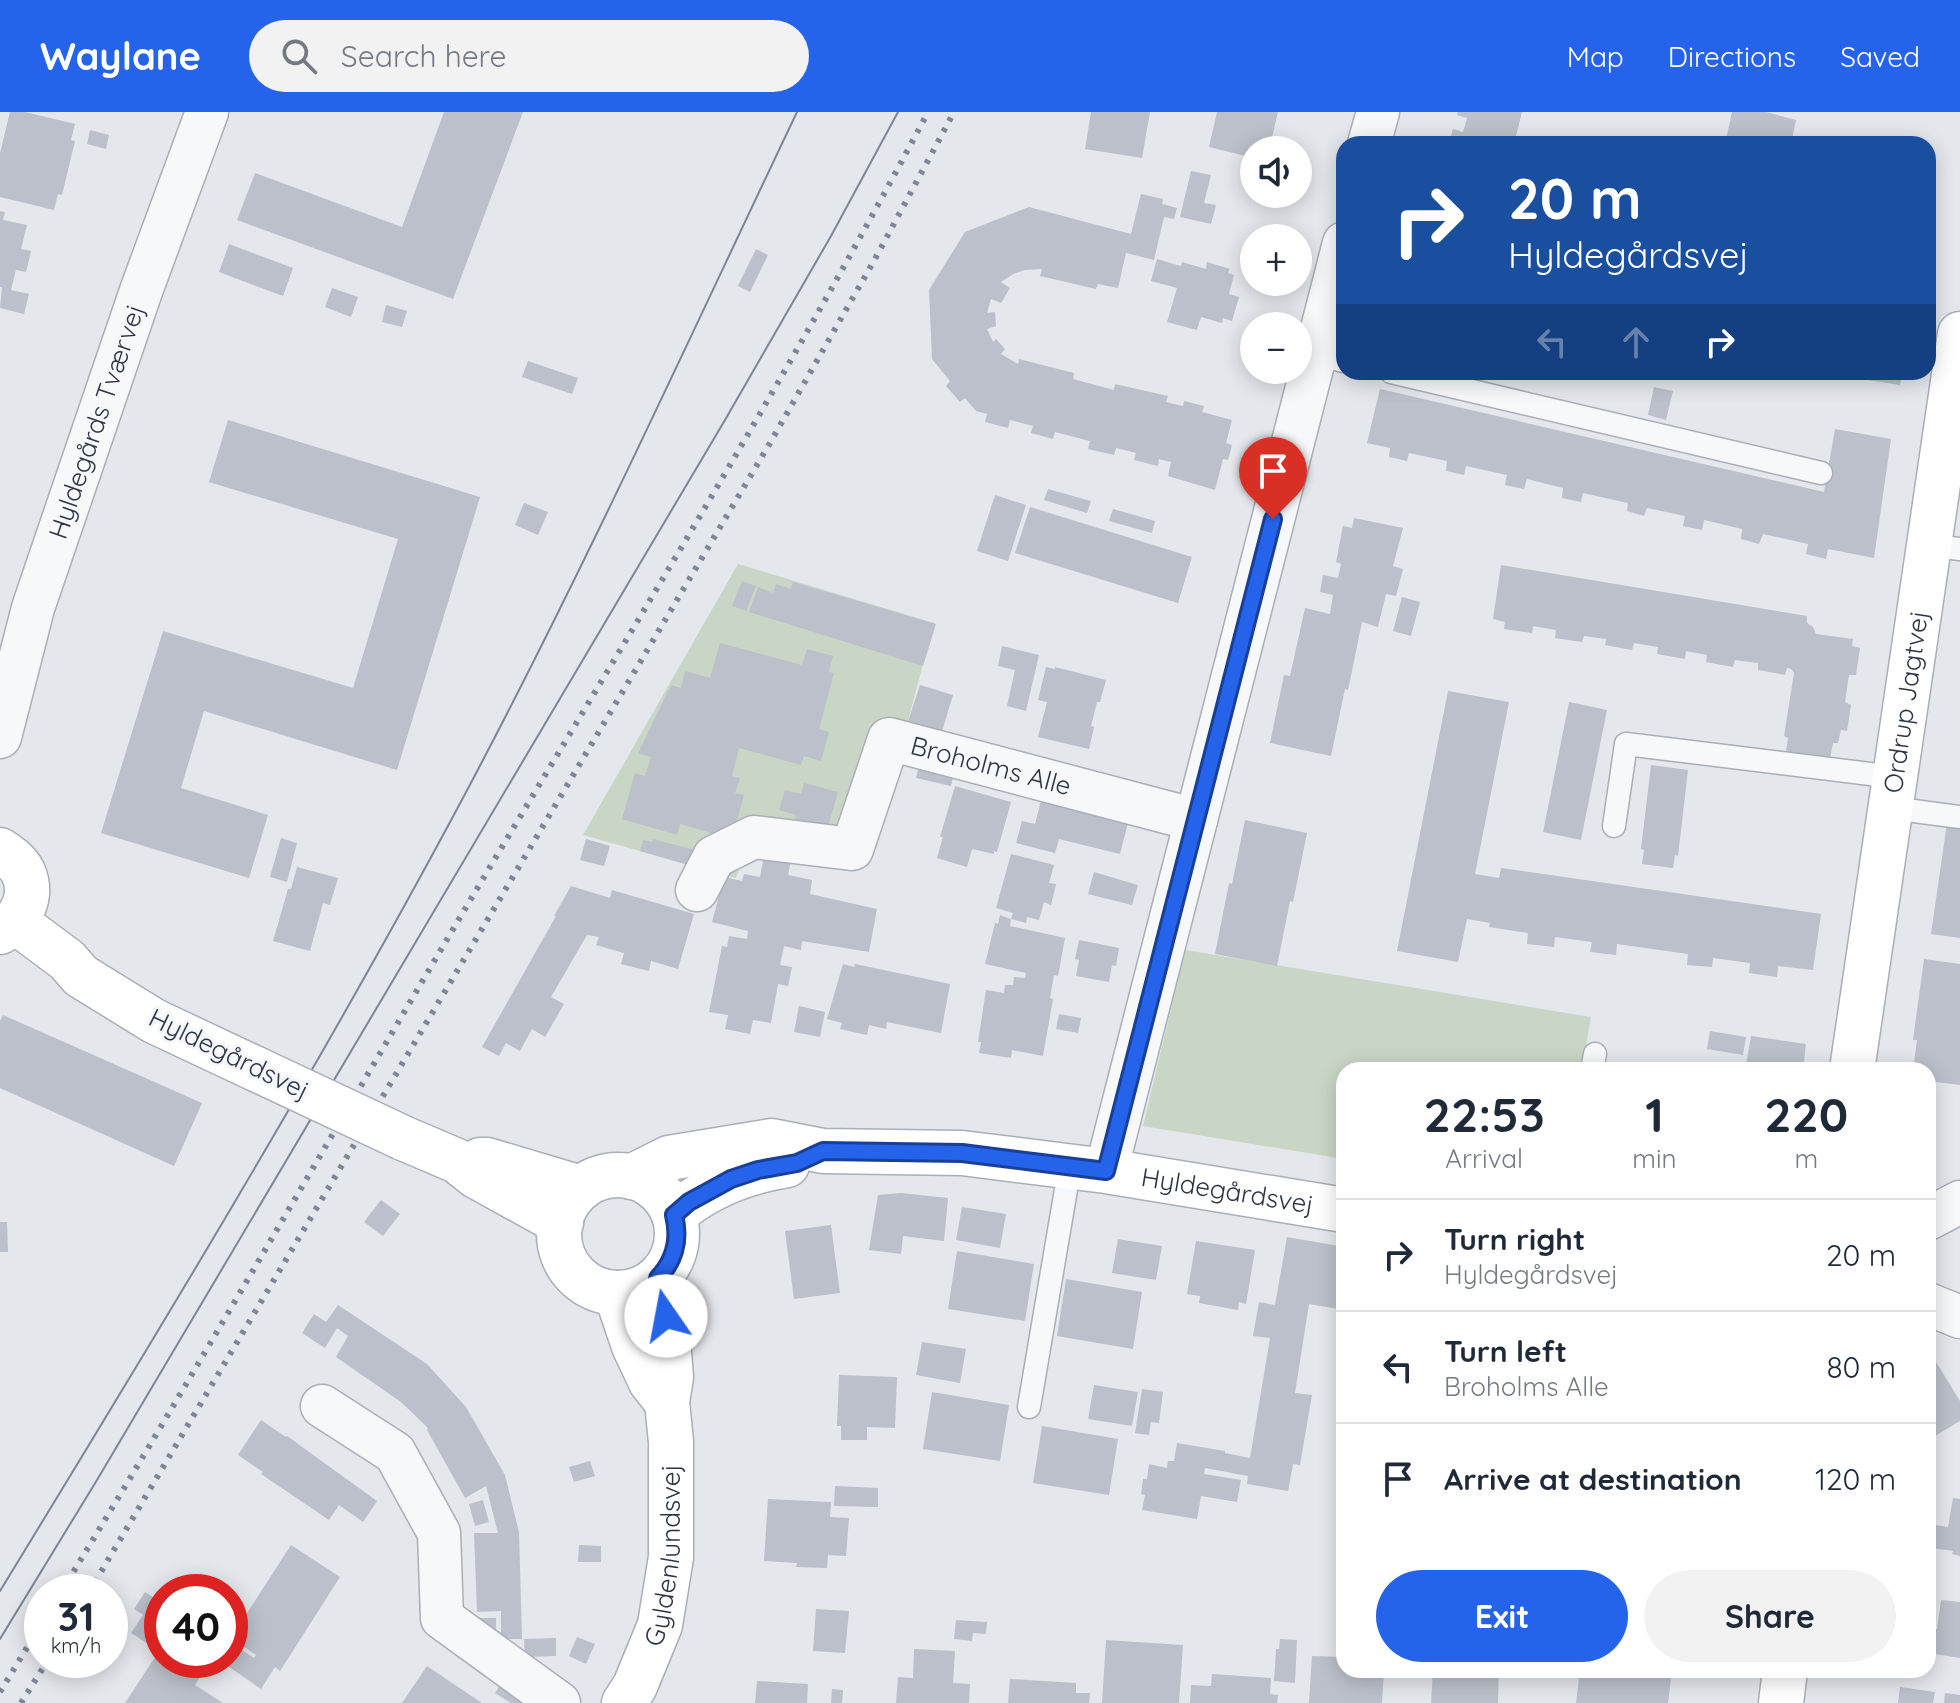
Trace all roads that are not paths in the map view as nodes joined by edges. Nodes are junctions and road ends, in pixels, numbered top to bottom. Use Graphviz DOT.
graph roads {
  1 [pos="207,112"];
  2 [pos="1378,112"];
  3 [pos="1371,136"];
  4 [pos="1336,309"];
  5 [pos="1960,334"];
  6 [pos="1330,358"];
  7 [pos="1425,380"];
  8 [pos="1821,473"];
  9 [pos="1945,547"];
  10 [pos="0,737"];
  11 [pos="1893,793"];
  12 [pos="1960,817"];
  13 [pos="1196,820"];
  14 [pos="1614,826"];
  15 [pos="0,850"];
  16 [pos="697,890"];
  17 [pos="8,927"];
  18 [pos="1853,1062"];
  19 [pos="823,1151"];
  20 [pos="1088,1168"];
  21 [pos="631,1177"];
  22 [pos="1960,1202"];
  23 [pos="571,1206"];
  24 [pos="1336,1209"];
  25 [pos="674,1215"];
  26 [pos="1936,1215"];
  27 [pos="658,1278"];
  28 [pos="616,1293"];
  29 [pos="1936,1307"];
  30 [pos="1960,1317"];
  31 [pos="667,1402"];
  32 [pos="322,1406"];
  33 [pos="1029,1407"];
  34 [pos="1784,1678"];
  35 [pos="559,1703"];
  36 [pos="624,1703"];
  37 [pos="1781,1703"];
  1 -- 10 [label="street, Hyldegårds Tværvej"];
  2 -- 3 [label="street"];
  4 -- 6 [label="street"];
  5 -- 9 [label="street, Ordrup Jagtvej"];
  6 -- 13 [label="street"];
  7 -- 8 [label="lane"];
  9 -- 11 [label="street, Ordrup Jagtvej"];
  11 -- 12 [label="lane"];
  11 -- 14 [label="lane"];
  11 -- 18 [label="street, Ordrup Jagtvej"];
  13 -- 16 [label="street, Broholms Alle"];
  13 -- 20 [label="street"];
  15 -- 17 [label="street"];
  17 -- 23 [label="street, Hyldegårdsvej, bridge"];
  19 -- 20 [label="street, Hyldegårdsvej"];
  19 -- 21 [label="street, Hyldegårdsvej"];
  19 -- 25 [label="street, Hyldegårdsvej"];
  20 -- 24 [label="street, Hyldegårdsvej"];
  20 -- 33 [label="lane"];
  21 -- 23 [label="street"];
  21 -- 25 [label="street"];
  22 -- 26 [label="street"];
  23 -- 28 [label="street"];
  25 -- 27 [label="street"];
  27 -- 28 [label="street"];
  27 -- 31 [label="street, Gyldenlundsvej"];
  28 -- 31 [label="street, Gyldenlundsvej"];
  29 -- 30 [label="street"];
  31 -- 36 [label="street, Gyldenlundsvej"];
  32 -- 35 [label="street"];
  34 -- 37 [label="street"];
}
